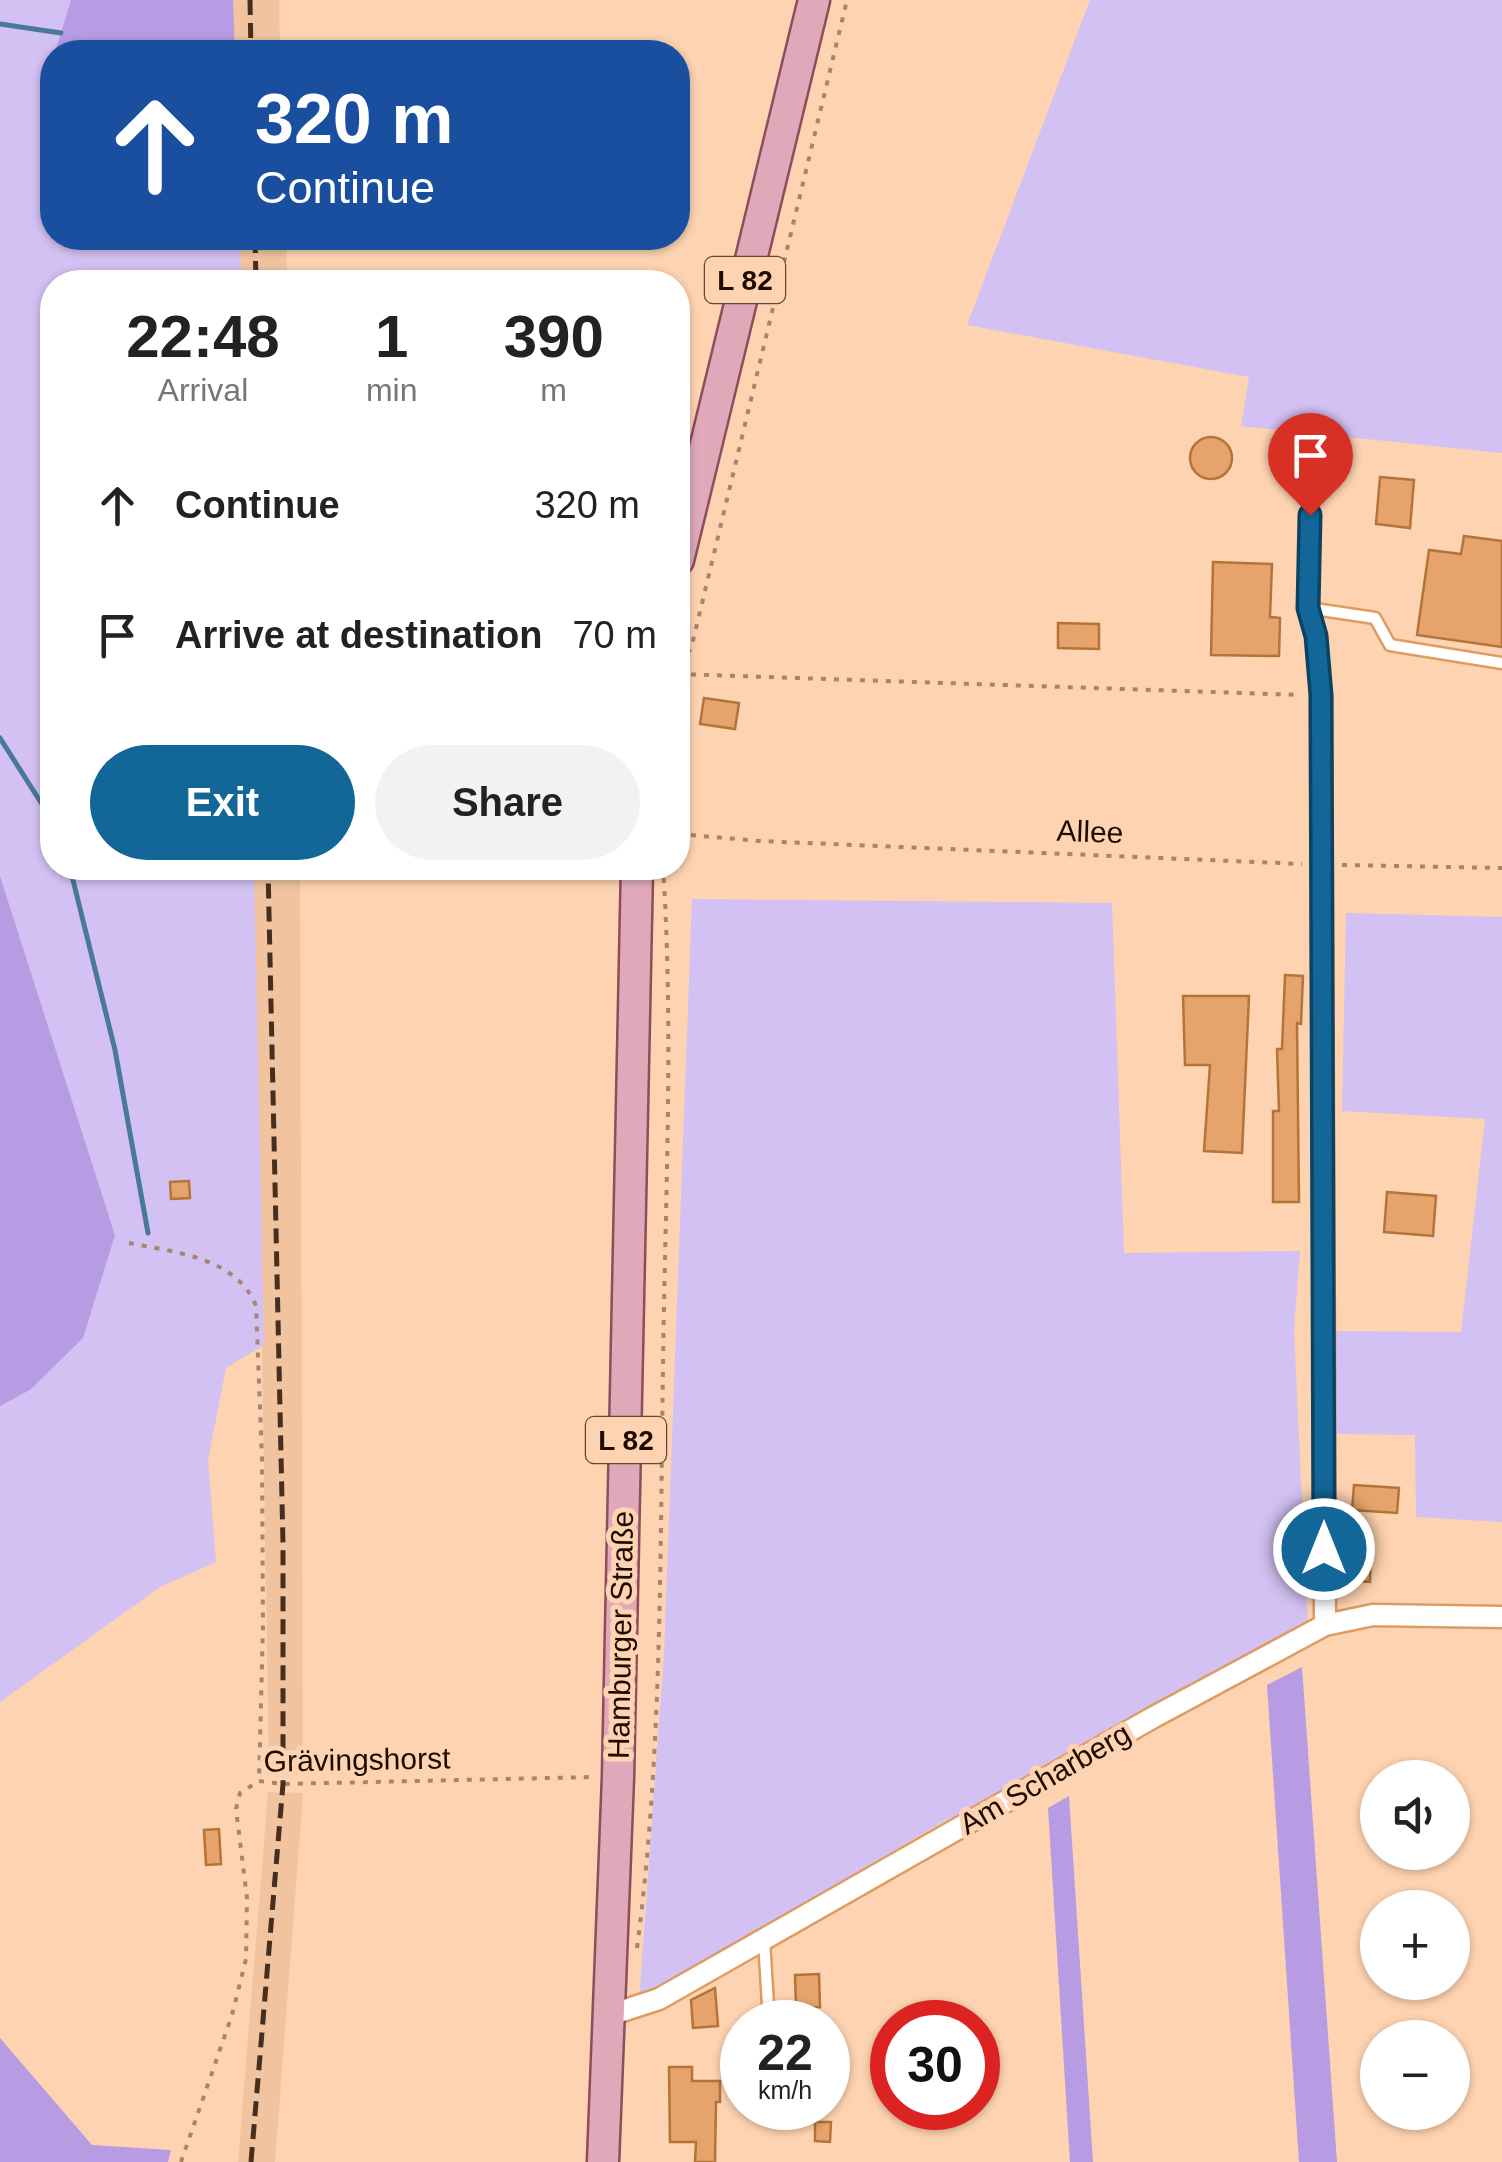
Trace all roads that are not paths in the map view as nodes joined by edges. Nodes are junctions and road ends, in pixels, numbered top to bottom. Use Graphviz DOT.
graph roads {
  1 [pos="814,0"];
  2 [pos="690,511"];
  3 [pos="1310,515"];
  4 [pos="1308,608"];
  5 [pos="1502,664"];
  6 [pos="1321,695"];
  7 [pos="637,880"];
  8 [pos="1502,1618"];
  9 [pos="1325,1625"];
  10 [pos="764,1939"];
  11 [pos="768,2000"];
  12 [pos="608,2012"];
  13 [pos="603,2162"];
  1 -- 2 [label="main road, L 82"];
  3 -- 4 [label="lane"];
  4 -- 5 [label="lane"];
  4 -- 6 [label="lane"];
  6 -- 9 [label="street"];
  7 -- 12 [label="main road, Hamburger Straße / L 82"];
  8 -- 9 [label="street, Am Scharberg"];
  9 -- 10 [label="street, Am Scharberg"];
  10 -- 11 [label="lane"];
  10 -- 12 [label="street, Am Scharberg"];
  12 -- 13 [label="main road, Hamburger Straße / L 82"];
}
